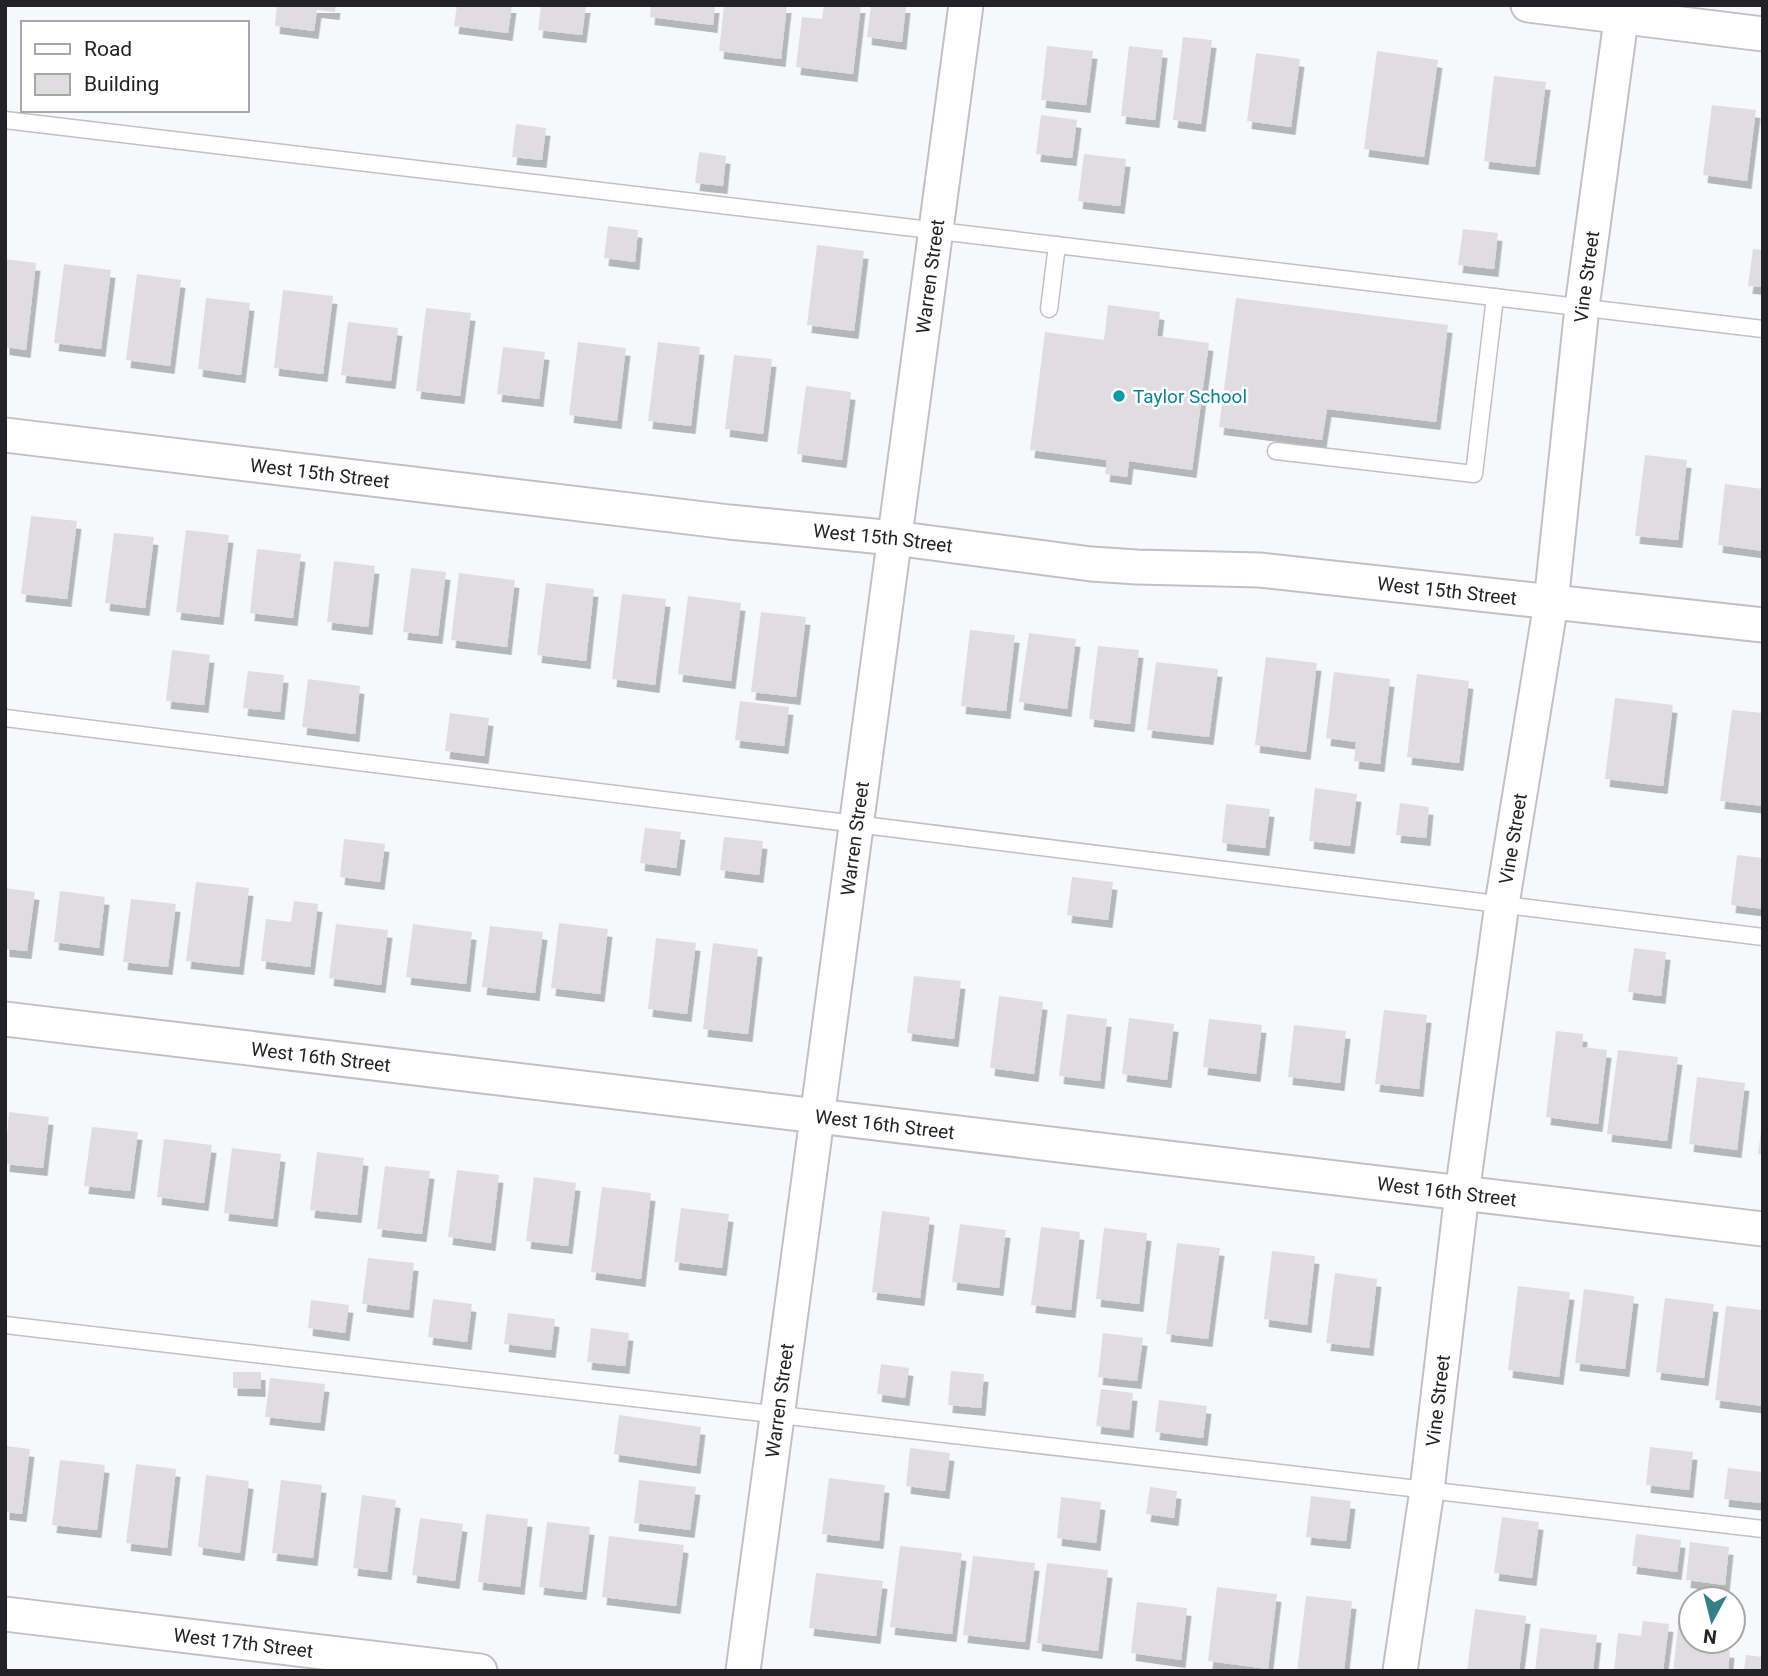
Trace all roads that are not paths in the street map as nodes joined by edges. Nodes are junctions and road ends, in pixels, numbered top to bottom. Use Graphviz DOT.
graph roads {
  1 [pos="966,5"];
  2 [pos="1528,5"];
  3 [pos="1622,11"];
  4 [pos="1763,34"];
  5 [pos="5,120"];
  6 [pos="936,231"];
  7 [pos="1057,245"];
  8 [pos="1495,297"];
  9 [pos="1582,307"];
  10 [pos="1049,309"];
  11 [pos="1763,329"];
  12 [pos="5,435"];
  13 [pos="1276,451"];
  14 [pos="894,538"];
  15 [pos="1551,603"];
  16 [pos="1763,625"];
  17 [pos="5,718"];
  18 [pos="856,824"];
  19 [pos="1502,904"];
  20 [pos="1763,937"];
  21 [pos="5,1019"];
  22 [pos="817,1116"];
  23 [pos="1462,1193"];
  24 [pos="1763,1229"];
  25 [pos="5,1325"];
  26 [pos="777,1414"];
  27 [pos="1427,1490"];
  28 [pos="1763,1529"];
  29 [pos="5,1614"];
  30 [pos="480,1671"];
  31 [pos="743,1671"];
  32 [pos="1400,1671"];
  1 -- 6 [label="street, Warren Street"];
  2 -- 3 [label="street"];
  3 -- 4 [label="street"];
  3 -- 9 [label="street, Vine Street"];
  5 -- 6 [label="lane"];
  6 -- 7 [label="lane"];
  6 -- 14 [label="street, Warren Street"];
  7 -- 8 [label="lane"];
  7 -- 10 [label="lane"];
  8 -- 9 [label="lane"];
  8 -- 13 [label="lane"];
  9 -- 11 [label="lane"];
  9 -- 15 [label="street, Vine Street"];
  12 -- 14 [label="street, West 15th Street"];
  14 -- 15 [label="street, West 15th Street"];
  14 -- 18 [label="street, Warren Street"];
  15 -- 16 [label="street, West 15th Street"];
  15 -- 19 [label="street, Vine Street"];
  17 -- 18 [label="lane"];
  18 -- 19 [label="lane"];
  18 -- 22 [label="street, Warren Street"];
  19 -- 20 [label="lane"];
  19 -- 23 [label="street, Vine Street"];
  21 -- 22 [label="street, West 16th Street"];
  22 -- 23 [label="street, West 16th Street"];
  22 -- 26 [label="street, Warren Street"];
  23 -- 24 [label="street, West 16th Street"];
  23 -- 27 [label="street, Vine Street"];
  25 -- 26 [label="lane"];
  26 -- 27 [label="lane"];
  26 -- 31 [label="street, Warren Street"];
  27 -- 28 [label="lane"];
  27 -- 32 [label="street, Vine Street"];
  29 -- 30 [label="street, West 17th Street"];
}
